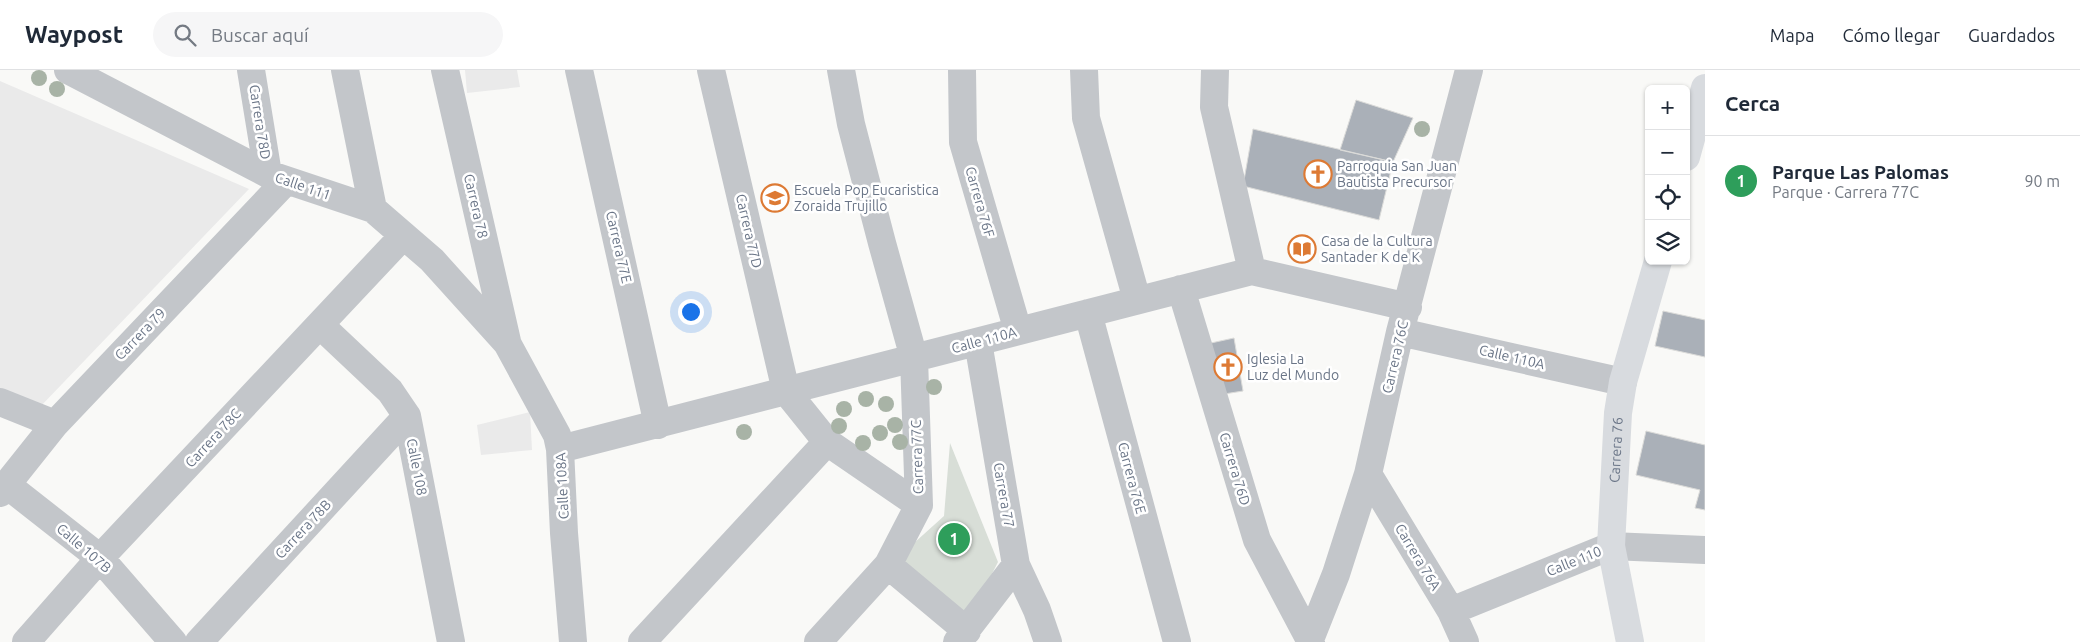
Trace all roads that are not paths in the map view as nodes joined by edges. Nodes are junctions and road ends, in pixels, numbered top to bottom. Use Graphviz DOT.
graph roads {
  1 [pos="68,70"];
  2 [pos="251,70"];
  3 [pos="345,70"];
  4 [pos="445,70"];
  5 [pos="579,70"];
  6 [pos="712,70"];
  7 [pos="841,70"];
  8 [pos="962,70"];
  9 [pos="1084,70"];
  10 [pos="1215,70"];
  11 [pos="1469,70"];
  12 [pos="1705,88"];
  13 [pos="1690,142"];
  14 [pos="277,177"];
  15 [pos="372,209"];
  16 [pos="403,236"];
  17 [pos="1657,265"];
  18 [pos="1252,270"];
  19 [pos="1181,289"];
  20 [pos="1137,300"];
  21 [pos="1088,313"];
  22 [pos="1404,320"];
  23 [pos="320,325"];
  24 [pos="1018,331"];
  25 [pos="507,342"];
  26 [pos="978,342"];
  27 [pos="914,358"];
  28 [pos="1623,382"];
  29 [pos="786,391"];
  30 [pos="0,402"];
  31 [pos="407,416"];
  32 [pos="55,424"];
  33 [pos="658,425"];
  34 [pos="827,442"];
  35 [pos="560,449"];
  36 [pos="1368,474"];
  37 [pos="4,489"];
  38 [pos="919,505"];
  39 [pos="1611,546"];
  40 [pos="1705,550"];
  41 [pos="100,558"];
  42 [pos="888,565"];
  43 [pos="1016,565"];
  44 [pos="1451,611"];
  45 [pos="962,637"];
  46 [pos="26,642"];
  47 [pos="173,642"];
  48 [pos="199,642"];
  49 [pos="451,642"];
  50 [pos="573,642"];
  51 [pos="642,642"];
  52 [pos="818,642"];
  53 [pos="1048,642"];
  54 [pos="1177,642"];
  55 [pos="1310,642"];
  56 [pos="1465,642"];
  57 [pos="1630,642"];
  1 -- 14 [label="street, Calle 111"];
  2 -- 14 [label="street, Carrera 78D"];
  3 -- 15 [label="street"];
  4 -- 25 [label="street, Carrera 78"];
  5 -- 33 [label="street, Carrera 77E"];
  6 -- 29 [label="street, Carrera 77D"];
  7 -- 27 [label="street"];
  8 -- 24 [label="street, Carrera 76F"];
  9 -- 20 [label="street"];
  10 -- 18 [label="street"];
  11 -- 22 [label="street, Carrera 76C"];
  12 -- 13 [label="main road"];
  14 -- 15 [label="street, Calle 111"];
  14 -- 32 [label="street, Carrera 79"];
  15 -- 16 [label="street, Calle 111"];
  16 -- 23 [label="street, Carrera 78C"];
  16 -- 25 [label="street, Calle 111"];
  17 -- 28 [label="main road, Carrera 76"];
  18 -- 19 [label="street, Calle 110A"];
  18 -- 22 [label="street, Calle 110A"];
  19 -- 20 [label="street, Calle 110A"];
  19 -- 55 [label="street, Carrera 76D"];
  20 -- 21 [label="street, Calle 110A"];
  21 -- 24 [label="street, Calle 110A"];
  21 -- 54 [label="street, Carrera 76E"];
  22 -- 28 [label="street, Calle 110A"];
  22 -- 36 [label="street, Carrera 76C"];
  23 -- 31 [label="street, Calle 108"];
  23 -- 41 [label="street, Carrera 78C"];
  24 -- 26 [label="street, Calle 110A"];
  25 -- 35 [label="street, Calle 108A"];
  26 -- 27 [label="street, Calle 110A"];
  26 -- 43 [label="street, Carrera 77"];
  27 -- 29 [label="street, Calle 110A"];
  27 -- 38 [label="street, Carrera 77C"];
  28 -- 39 [label="main road, Carrera 76"];
  29 -- 33 [label="street, Calle 110A"];
  29 -- 34 [label="street"];
  30 -- 32 [label="street"];
  31 -- 48 [label="street, Carrera 78B"];
  31 -- 49 [label="street, Calle 108"];
  32 -- 37 [label="street, Carrera 79"];
  33 -- 35 [label="street, Calle 110A"];
  34 -- 38 [label="street"];
  34 -- 51 [label="street"];
  35 -- 50 [label="street, Calle 108A"];
  36 -- 44 [label="street, Carrera 76A"];
  36 -- 55 [label="street, Carrera 76C"];
  37 -- 41 [label="street, Calle 107B"];
  38 -- 42 [label="street, Carrera 77C"];
  39 -- 40 [label="street, Calle 110"];
  39 -- 44 [label="street, Calle 110"];
  39 -- 57 [label="main road, Carrera 76"];
  41 -- 46 [label="street, Carrera 78C"];
  41 -- 47 [label="street, Calle 107B"];
  42 -- 45 [label="street"];
  42 -- 52 [label="street, Carrera 77C"];
  43 -- 45 [label="street"];
  43 -- 53 [label="street, Carrera 77"];
  44 -- 56 [label="street, Carrera 76A"];
}
